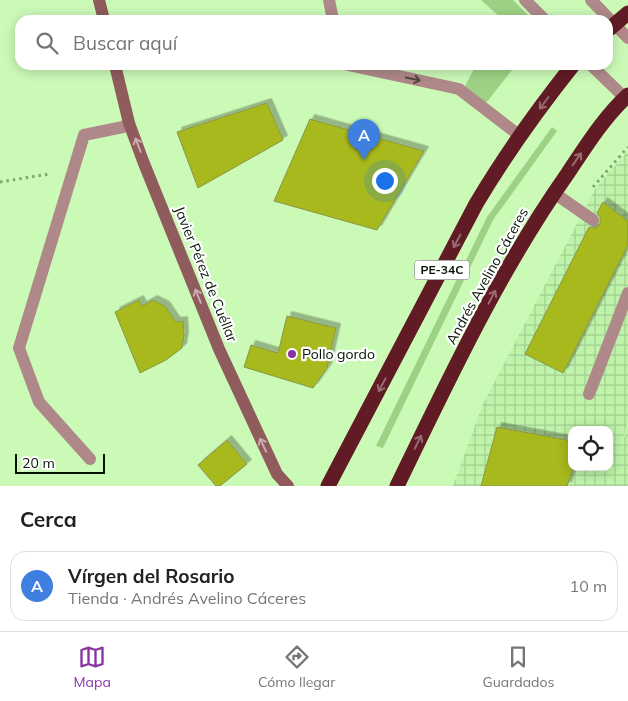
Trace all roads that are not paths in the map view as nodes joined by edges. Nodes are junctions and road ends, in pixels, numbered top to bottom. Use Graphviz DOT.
graph roads {
  1 [pos="99,0"];
  2 [pos="329,0"];
  3 [pos="525,0"];
  4 [pos="590,0"];
  5 [pos="628,13"];
  6 [pos="103,15"];
  7 [pos="332,15"];
  8 [pos="540,15"];
  9 [pos="602,15"];
  10 [pos="613,25"];
  11 [pos="613,28"];
  12 [pos="628,38"];
  13 [pos="116,70"];
  14 [pos="371,70"];
  15 [pos="570,70"];
  16 [pos="597,70"];
  17 [pos="626,96"];
  18 [pos="129,123"];
  19 [pos="520,136"];
  20 [pos="554,193"];
  21 [pos="593,220"];
  22 [pos="628,293"];
  23 [pos="589,394"];
  24 [pos="90,459"];
  25 [pos="288,486"];
  26 [pos="328,486"];
  27 [pos="397,486"];
  1 -- 6 [label="street"];
  2 -- 7 [label="street"];
  3 -- 8 [label="street"];
  4 -- 9 [label="street"];
  5 -- 10 [label="highway"];
  11 -- 12 [label="street"];
  13 -- 18 [label="street, Javier Pérez de Cuéllar"];
  14 -- 19 [label="street, one-way"];
  15 -- 19 [label="highway, PE-34C, one-way"];
  16 -- 17 [label="street"];
  20 -- 17 [label="highway, Andrés Avelino Cáceres, one-way"];
  18 -- 24 [label="street"];
  25 -- 18 [label="street, Javier Pérez de Cuéllar, one-way"];
  19 -- 26 [label="highway, PE-34C, one-way"];
  20 -- 21 [label="street"];
  27 -- 20 [label="highway, Andrés Avelino Cáceres, one-way"];
  22 -- 23 [label="street"];
}
